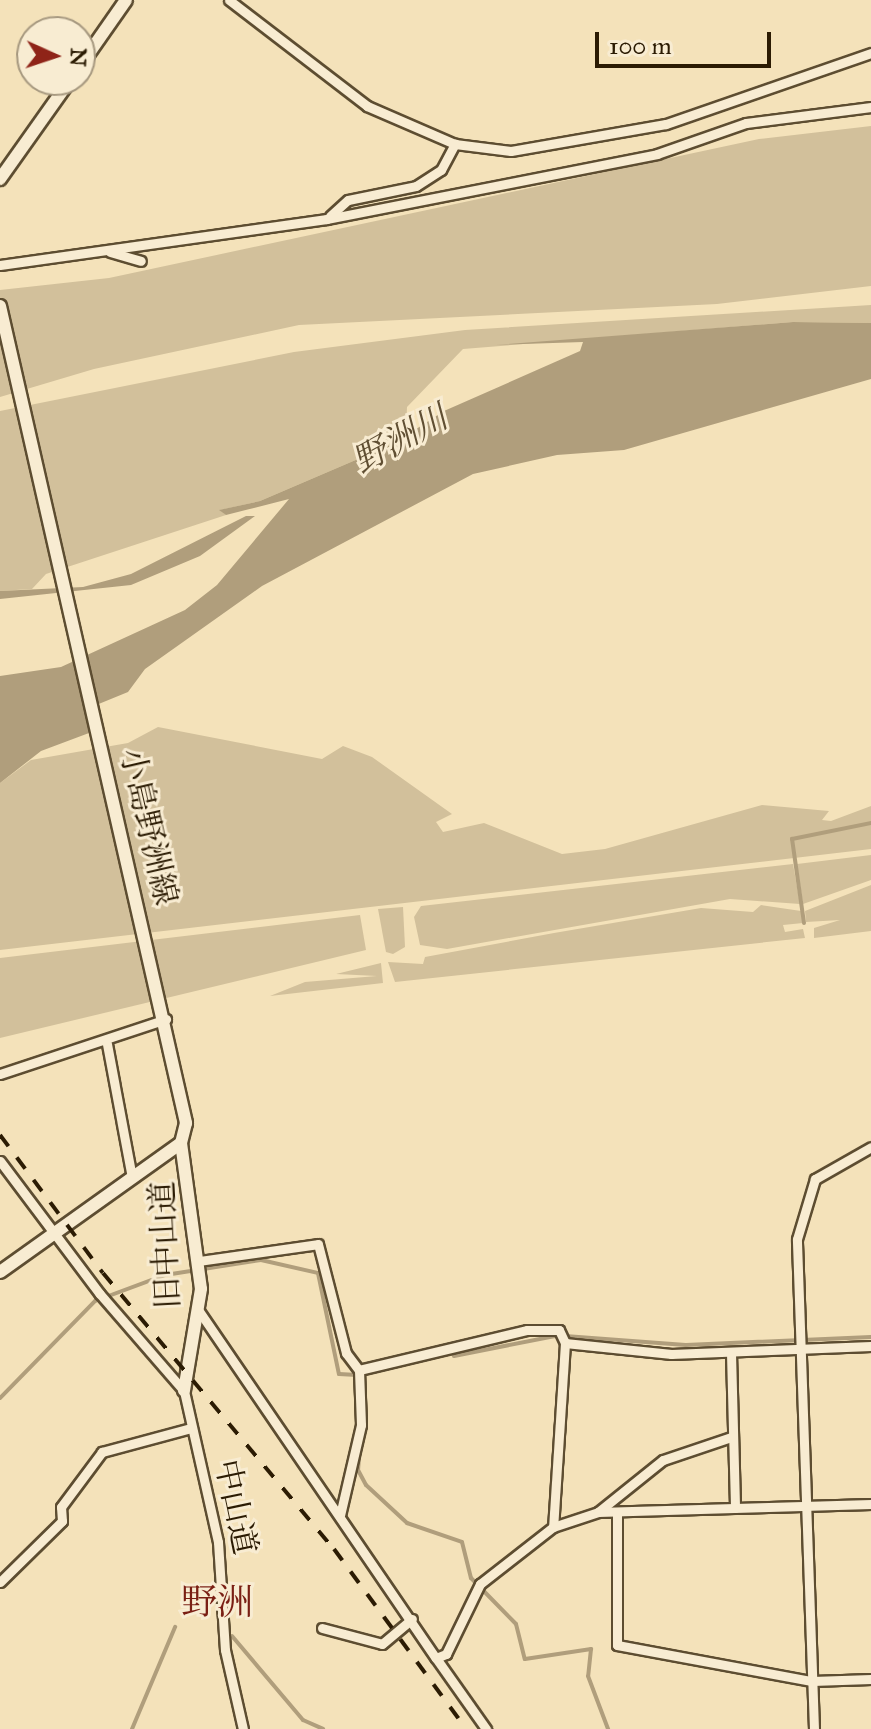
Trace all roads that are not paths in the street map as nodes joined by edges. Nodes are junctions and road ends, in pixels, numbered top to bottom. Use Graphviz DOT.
graph roads {
  1 [pos="126,0"];
  2 [pos="229,0"];
  3 [pos="96,43"];
  4 [pos="871,53"];
  5 [pos="59,96"];
  6 [pos="871,107"];
  7 [pos="455,144"];
  8 [pos="0,179"];
  9 [pos="327,219"];
  10 [pos="107,251"];
  11 [pos="141,261"];
  12 [pos="0,265"];
  13 [pos="0,306"];
  14 [pos="164,1013"];
  15 [pos="107,1044"];
  16 [pos="0,1074"];
  17 [pos="181,1143"];
  18 [pos="871,1147"];
  19 [pos="0,1161"];
  20 [pos="132,1177"];
  21 [pos="54,1232"];
  22 [pos="200,1267"];
  23 [pos="0,1272"];
  24 [pos="199,1311"];
  25 [pos="565,1343"];
  26 [pos="800,1343"];
  27 [pos="871,1346"];
  28 [pos="731,1353"];
  29 [pos="360,1374"];
  30 [pos="184,1391"];
  31 [pos="191,1428"];
  32 [pos="731,1437"];
  33 [pos="871,1504"];
  34 [pos="806,1506"];
  35 [pos="735,1508"];
  36 [pos="598,1512"];
  37 [pos="617,1513"];
  38 [pos="340,1515"];
  39 [pos="553,1527"];
  40 [pos="0,1582"];
  41 [pos="412,1619"];
  42 [pos="322,1628"];
  43 [pos="436,1658"];
  44 [pos="871,1679"];
  45 [pos="812,1681"];
  46 [pos="243,1729"];
  47 [pos="486,1729"];
  48 [pos="814,1729"];
  1 -- 3 [label="main road"];
  2 -- 7 [label="street"];
  4 -- 7 [label="street"];
  5 -- 8 [label="main road"];
  6 -- 9 [label="street"];
  7 -- 9 [label="street"];
  9 -- 10 [label="street"];
  10 -- 11 [label="street"];
  10 -- 12 [label="street"];
  13 -- 14 [label="main road, 小島野洲線"];
  14 -- 15 [label="street"];
  14 -- 17 [label="main road, 小島野洲線"];
  15 -- 16 [label="street"];
  15 -- 20 [label="street"];
  17 -- 20 [label="main road"];
  17 -- 22 [label="main road, 旧中山道"];
  18 -- 26 [label="street"];
  19 -- 21 [label="street"];
  20 -- 21 [label="main road"];
  21 -- 23 [label="main road"];
  21 -- 30 [label="street"];
  22 -- 24 [label="main road, 旧中山道"];
  22 -- 29 [label="street"];
  24 -- 30 [label="main road, 旧中山道"];
  24 -- 38 [label="street"];
  25 -- 28 [label="street"];
  25 -- 29 [label="street"];
  25 -- 39 [label="street"];
  26 -- 27 [label="street"];
  26 -- 28 [label="street"];
  26 -- 34 [label="street"];
  28 -- 32 [label="street"];
  29 -- 38 [label="street"];
  30 -- 31 [label="street, 中山道"];
  31 -- 40 [label="street"];
  31 -- 46 [label="street, 中山道"];
  32 -- 35 [label="street"];
  32 -- 36 [label="street"];
  33 -- 34 [label="street"];
  34 -- 35 [label="street"];
  34 -- 45 [label="street"];
  35 -- 37 [label="street"];
  36 -- 37 [label="street"];
  36 -- 39 [label="street"];
  37 -- 45 [label="street"];
  38 -- 41 [label="street"];
  39 -- 43 [label="street"];
  41 -- 42 [label="street"];
  41 -- 43 [label="street"];
  43 -- 47 [label="street"];
  44 -- 45 [label="street"];
  45 -- 48 [label="street"];
}
